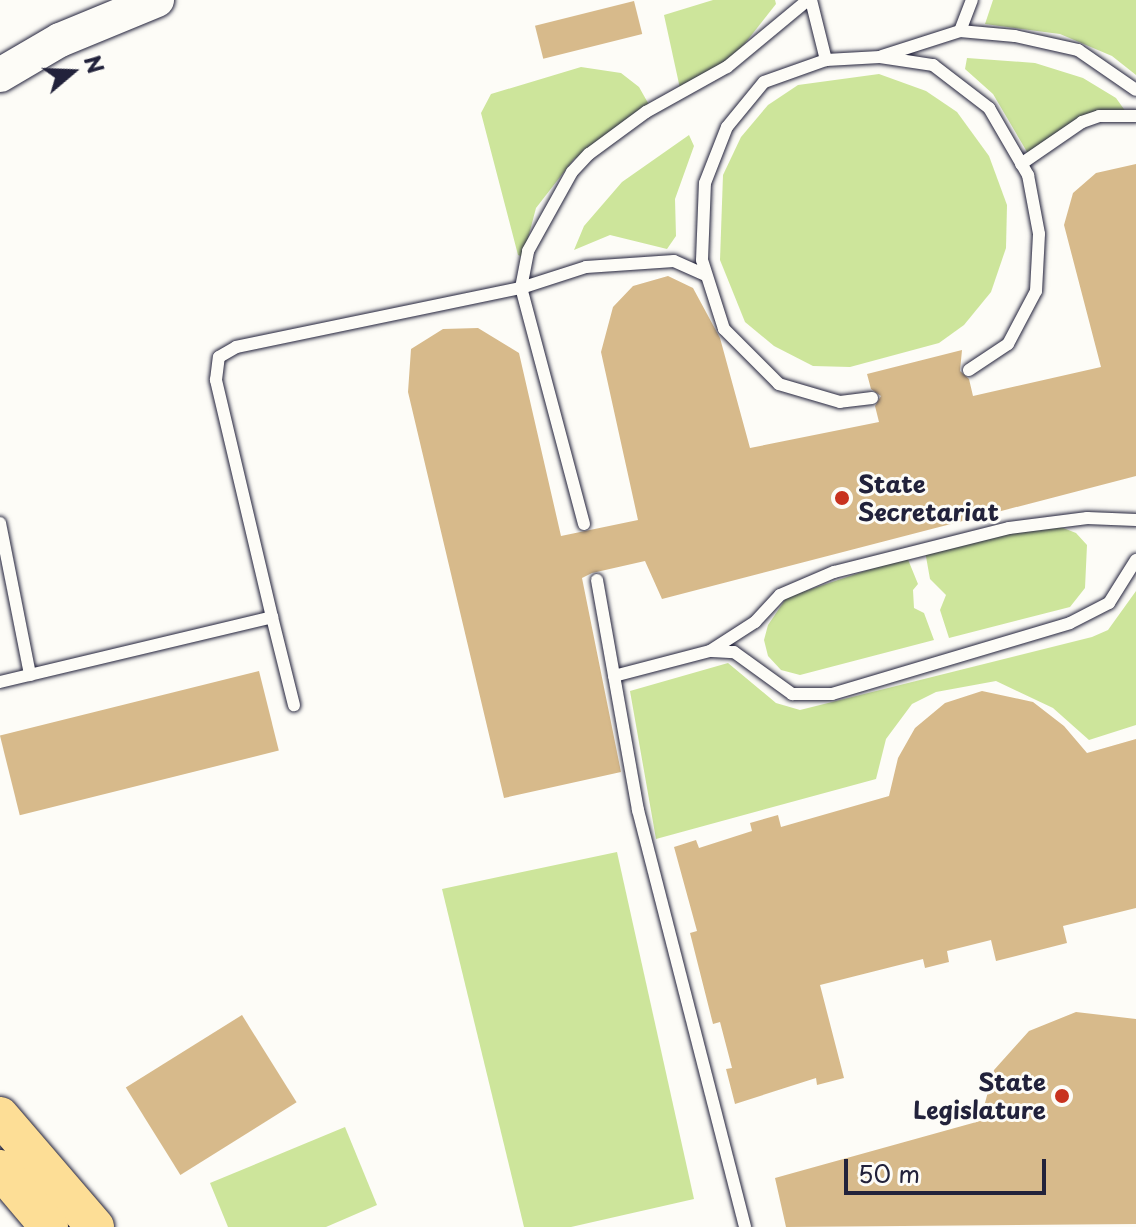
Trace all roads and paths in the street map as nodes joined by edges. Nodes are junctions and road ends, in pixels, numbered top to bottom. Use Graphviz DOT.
graph roads {
  1 [pos="157,0"];
  2 [pos="809,0"];
  3 [pos="972,0"];
  4 [pos="960,31"];
  5 [pos="880,57"];
  6 [pos="826,60"];
  7 [pos="0,75"];
  8 [pos="1136,90"];
  9 [pos="1136,116"];
  10 [pos="1021,164"];
  11 [pos="706,275"];
  12 [pos="521,288"];
  13 [pos="969,370"];
  14 [pos="872,398"];
  15 [pos="1136,520"];
  16 [pos="0,523"];
  17 [pos="584,524"];
  18 [pos="1136,560"];
  19 [pos="597,580"];
  20 [pos="272,617"];
  21 [pos="710,651"];
  22 [pos="30,675"];
  23 [pos="614,676"];
  24 [pos="0,682"];
  25 [pos="294,705"];
  26 [pos="0,1116"];
  27 [pos="0,1169"];
  28 [pos="49,1227"];
  29 [pos="95,1227"];
  30 [pos="745,1227"];
  1 -- 7 [label="street"];
  2 -- 6 [label="lane"];
  2 -- 12 [label="lane"];
  3 -- 4 [label="lane"];
  4 -- 5 [label="lane"];
  4 -- 8 [label="lane"];
  5 -- 6 [label="lane"];
  5 -- 10 [label="lane"];
  6 -- 11 [label="lane"];
  9 -- 10 [label="lane"];
  10 -- 13 [label="lane"];
  11 -- 12 [label="lane"];
  11 -- 14 [label="lane"];
  12 -- 17 [label="lane"];
  12 -- 20 [label="lane"];
  15 -- 21 [label="lane"];
  16 -- 22 [label="lane"];
  18 -- 21 [label="lane"];
  19 -- 23 [label="lane"];
  20 -- 22 [label="lane"];
  20 -- 25 [label="lane"];
  21 -- 23 [label="lane"];
  22 -- 24 [label="lane"];
  23 -- 30 [label="lane"];
  26 -- 29 [label="main road"];
  27 -- 28 [label="main road"];
}
